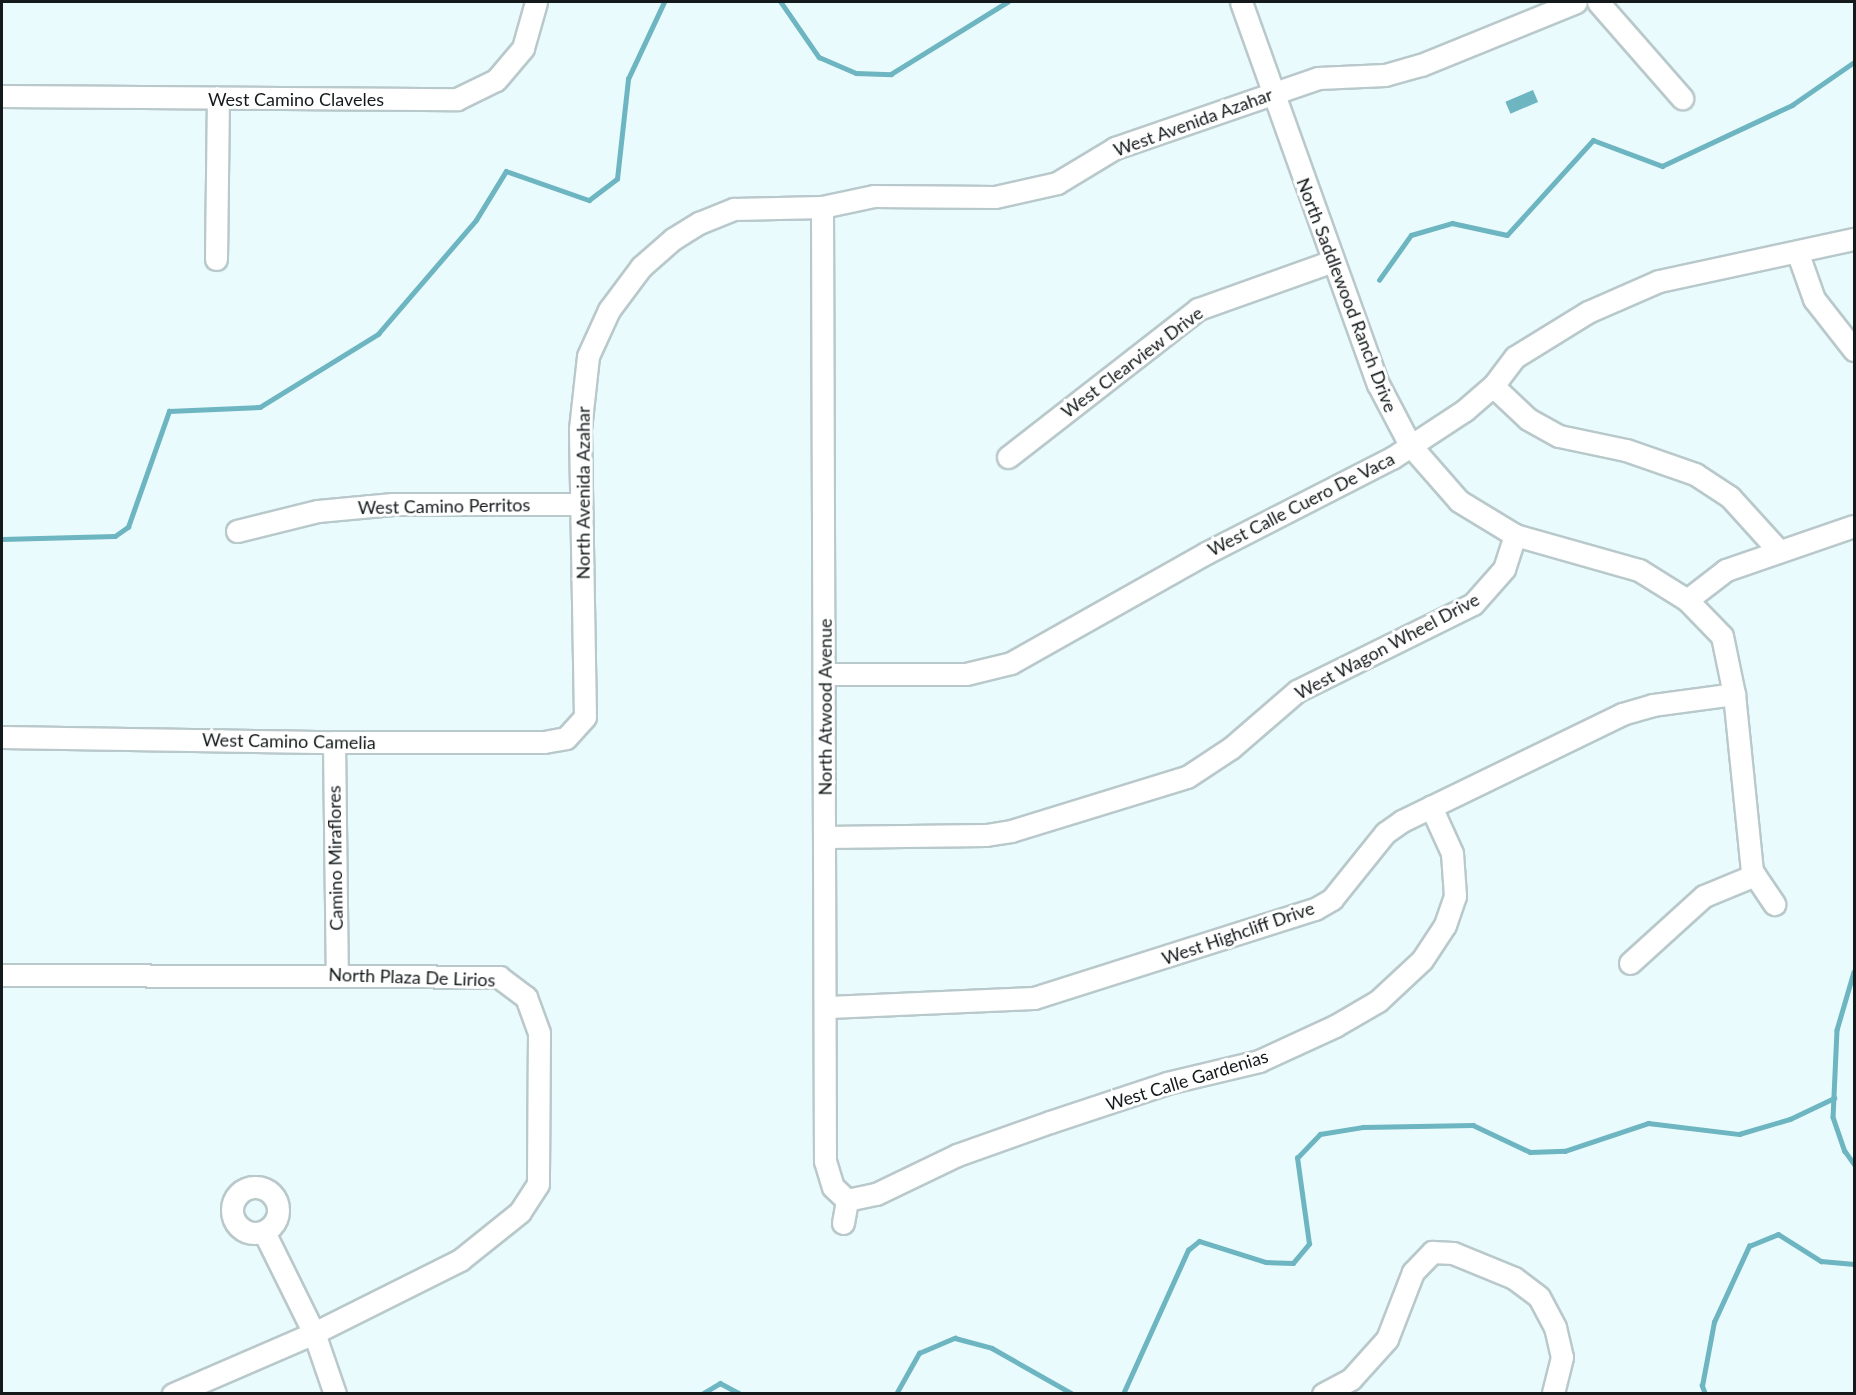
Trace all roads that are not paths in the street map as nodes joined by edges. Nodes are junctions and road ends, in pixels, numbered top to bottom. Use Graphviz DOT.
graph roads {
  1 [pos="536,2"];
  2 [pos="1241,2"];
  3 [pos="1576,2"];
  4 [pos="1598,2"];
  5 [pos="1273,93"];
  6 [pos="2,96"];
  7 [pos="1682,98"];
  8 [pos="218,99"];
  9 [pos="822,207"];
  10 [pos="734,209"];
  11 [pos="1854,239"];
  12 [pos="1798,254"];
  13 [pos="216,259"];
  14 [pos="1333,261"];
  15 [pos="1854,350"];
  16 [pos="1493,386"];
  17 [pos="1410,445"];
  18 [pos="1008,457"];
  19 [pos="581,504"];
  20 [pos="1854,526"];
  21 [pos="237,531"];
  22 [pos="1515,535"];
  23 [pos="1778,550"];
  24 [pos="1687,600"];
  25 [pos="825,674"];
  26 [pos="1734,694"];
  27 [pos="577,734"];
  28 [pos="2,737"];
  29 [pos="334,742"];
  30 [pos="1431,807"];
  31 [pos="825,837"];
  32 [pos="1755,875"];
  33 [pos="1774,904"];
  34 [pos="1630,963"];
  35 [pos="337,974"];
  36 [pos="2,975"];
  37 [pos="828,1007"];
  38 [pos="847,1200"];
  39 [pos="843,1223"];
  40 [pos="264,1232"];
  41 [pos="314,1334"];
  42 [pos="173,1394"];
  43 [pos="335,1394"];
  44 [pos="1323,1394"];
  45 [pos="1553,1394"];
  1 -- 8 [label="street, West Camino Claveles"];
  2 -- 5 [label="street, North Saddlewood Ranch Drive"];
  3 -- 5 [label="street, West Avenida Azahar"];
  4 -- 7 [label="street"];
  5 -- 9 [label="street, West Avenida Azahar"];
  5 -- 14 [label="street, North Saddlewood Ranch Drive"];
  6 -- 8 [label="street, West Camino Claveles"];
  8 -- 13 [label="street"];
  9 -- 10 [label="street, West Avenida Azahar"];
  9 -- 25 [label="street, North Atwood Avenue"];
  10 -- 19 [label="street, North Avenida Azahar"];
  11 -- 12 [label="street, West Calle Cuero De Vaca"];
  12 -- 15 [label="street"];
  12 -- 16 [label="street, West Calle Cuero De Vaca"];
  14 -- 17 [label="street, North Saddlewood Ranch Drive"];
  14 -- 18 [label="street, West Clearview Drive"];
  16 -- 17 [label="street, West Calle Cuero De Vaca"];
  16 -- 23 [label="street"];
  17 -- 22 [label="street, North Saddlewood Ranch Drive"];
  17 -- 25 [label="street, West Calle Cuero De Vaca"];
  19 -- 21 [label="street, West Camino Perritos"];
  19 -- 27 [label="street, North Avenida Azahar"];
  20 -- 23 [label="street"];
  22 -- 24 [label="street, North Saddlewood Ranch Drive"];
  22 -- 31 [label="street, West Wagon Wheel Drive"];
  23 -- 24 [label="street"];
  24 -- 26 [label="street, North Saddlewood Ranch Drive"];
  25 -- 31 [label="street, North Atwood Avenue"];
  26 -- 30 [label="street, West Highcliff Drive"];
  26 -- 32 [label="street, North Saddlewood Ranch Drive"];
  27 -- 29 [label="street, West Camino Camelia"];
  28 -- 29 [label="street, West Camino Camelia"];
  29 -- 35 [label="street, Camino Miraflores"];
  30 -- 37 [label="street, West Highcliff Drive"];
  30 -- 38 [label="street, West Calle Gardenias"];
  31 -- 37 [label="street, North Atwood Avenue"];
  32 -- 33 [label="street, North Saddlewood Ranch Drive"];
  32 -- 34 [label="street"];
  35 -- 36 [label="street, North Plaza De Lirios"];
  35 -- 41 [label="street, North Plaza De Lirios"];
  37 -- 38 [label="street, North Atwood Avenue"];
  38 -- 39 [label="street"];
  40 -- 41 [label="street"];
  41 -- 42 [label="street, North Plaza De Lirios"];
  41 -- 43 [label="street"];
  44 -- 45 [label="street"];
}
